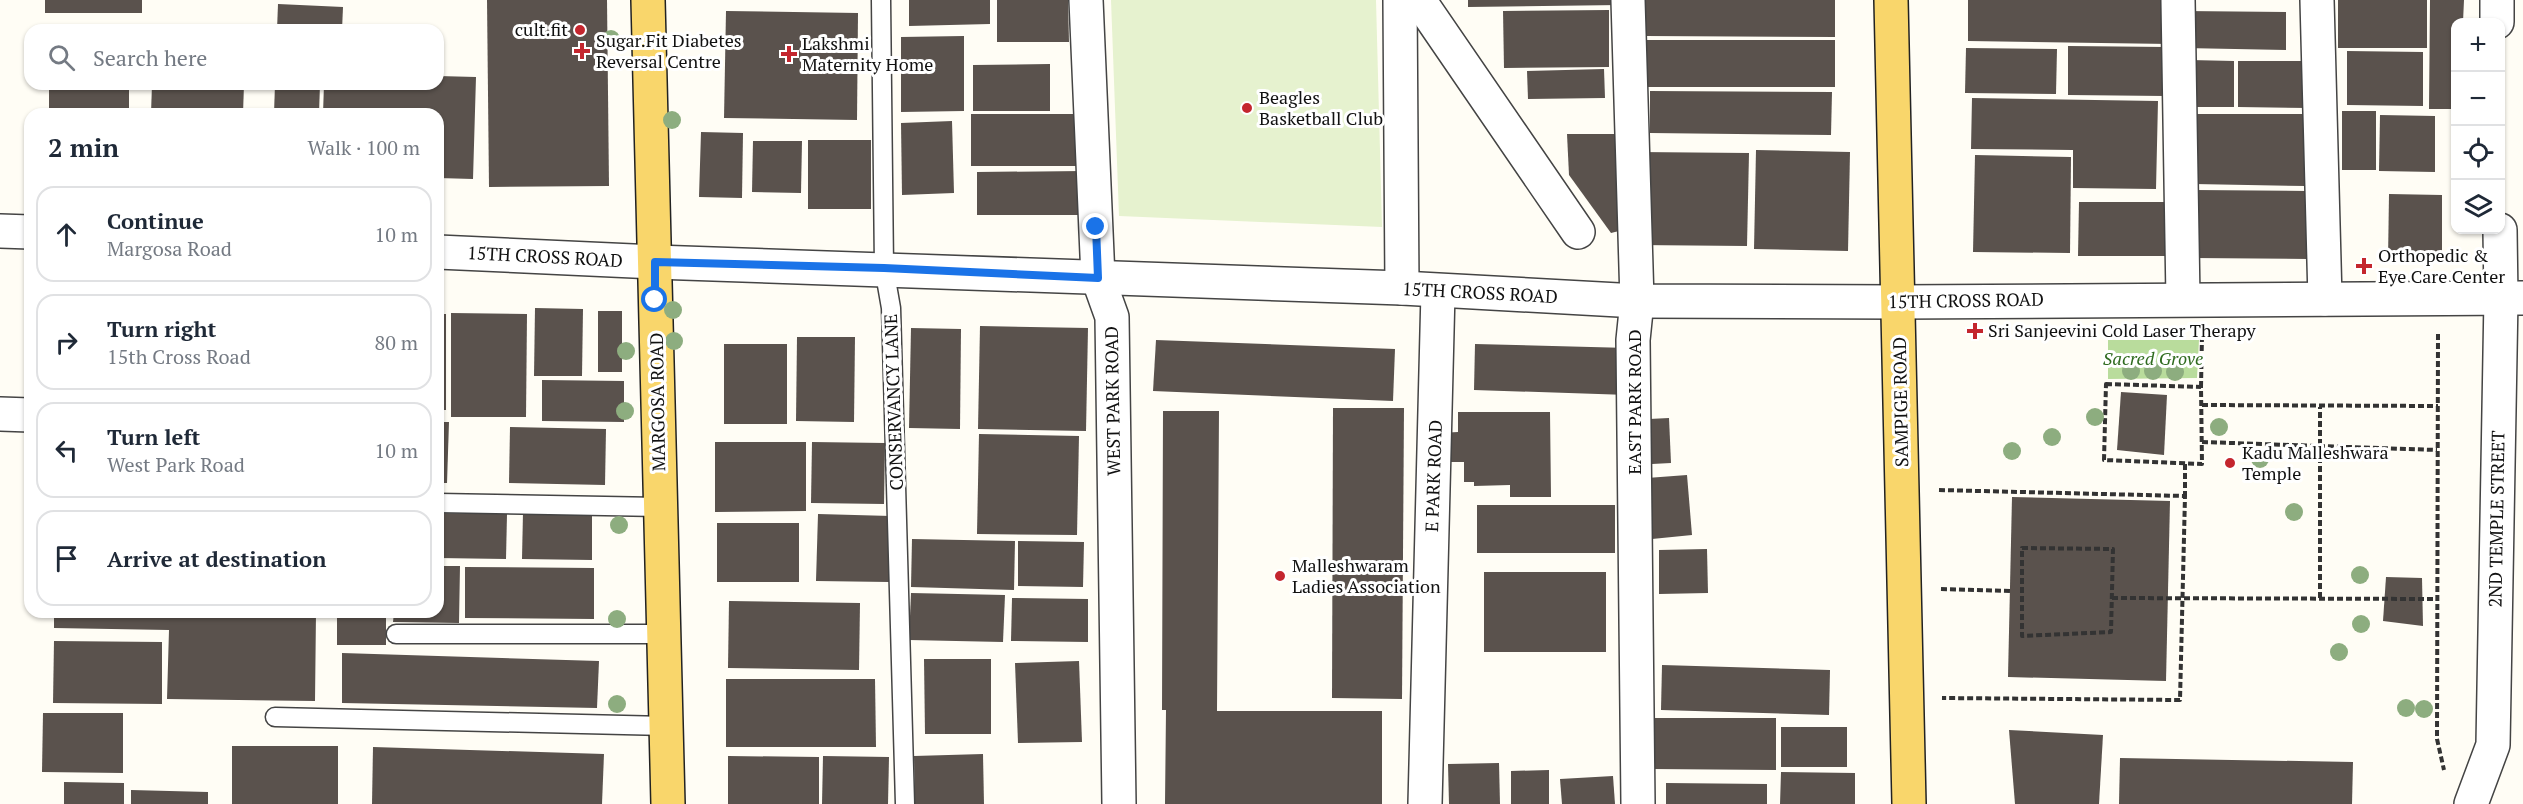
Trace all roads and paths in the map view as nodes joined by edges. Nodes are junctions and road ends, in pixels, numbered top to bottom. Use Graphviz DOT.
graph roads {
  1 [pos="648,0"];
  2 [pos="881,0"];
  3 [pos="1086,0"];
  4 [pos="1400,0"];
  5 [pos="1419,0"];
  6 [pos="1628,0"];
  7 [pos="1892,0"];
  8 [pos="2178,0"];
  9 [pos="2317,0"];
  10 [pos="2497,0"];
  11 [pos="2497,18"];
  12 [pos="0,231"];
  13 [pos="24,232"];
  14 [pos="1578,232"];
  15 [pos="2501,234"];
  16 [pos="444,252"];
  17 [pos="655,262"];
  18 [pos="884,268"];
  19 [pos="1098,278"];
  20 [pos="1402,288"];
  21 [pos="1438,292"];
  22 [pos="2437,297"];
  23 [pos="2512,298"];
  24 [pos="2183,299"];
  25 [pos="2325,299"];
  26 [pos="1636,301"];
  27 [pos="1898,302"];
  28 [pos="2202,363"];
  29 [pos="2201,387"];
  30 [pos="2202,405"];
  31 [pos="2438,406"];
  32 [pos="2320,407"];
  33 [pos="0,414"];
  34 [pos="24,415"];
  35 [pos="2202,442"];
  36 [pos="2319,446"];
  37 [pos="2437,450"];
  38 [pos="2185,464"];
  39 [pos="1938,490"];
  40 [pos="2186,496"];
  41 [pos="444,503"];
  42 [pos="660,507"];
  43 [pos="1905,588"];
  44 [pos="2010,591"];
  45 [pos="2112,598"];
  46 [pos="2182,598"];
  47 [pos="2320,598"];
  48 [pos="2437,599"];
  49 [pos="396,634"];
  50 [pos="663,634"];
  51 [pos="1907,697"];
  52 [pos="275,717"];
  53 [pos="666,726"];
  54 [pos="2444,771"];
  55 [pos="668,804"];
  56 [pos="905,804"];
  57 [pos="1119,804"];
  58 [pos="1425,804"];
  59 [pos="1638,804"];
  60 [pos="1909,804"];
  61 [pos="2471,804"];
  1 -- 17 [label="main road, MARGOSA ROAD"];
  2 -- 18 [label="lane, CONSERVANCY LANE"];
  3 -- 19 [label="street, WEST PARK ROAD"];
  4 -- 20 [label="street"];
  5 -- 14 [label="street"];
  6 -- 26 [label="street, EAST PARK ROAD"];
  7 -- 27 [label="main road, SAMPIGE ROAD"];
  8 -- 24 [label="street"];
  9 -- 25 [label="street"];
  10 -- 11 [label="street"];
  12 -- 13 [label="street"];
  15 -- 23 [label="street, 2ND TEMPLE STREET"];
  16 -- 17 [label="street, 15TH CROSS ROAD"];
  17 -- 18 [label="street, 15TH CROSS ROAD"];
  17 -- 42 [label="main road, MARGOSA ROAD"];
  18 -- 19 [label="street, 15TH CROSS ROAD"];
  18 -- 56 [label="lane, CONSERVANCY LANE"];
  19 -- 20 [label="street, 15TH CROSS ROAD"];
  19 -- 57 [label="street, WEST PARK ROAD"];
  20 -- 21 [label="street, 15TH CROSS ROAD"];
  21 -- 26 [label="street, 15TH CROSS ROAD"];
  21 -- 58 [label="street, E PARK ROAD"];
  22 -- 23 [label="street, 15TH CROSS ROAD"];
  22 -- 25 [label="street, 15TH CROSS ROAD"];
  22 -- 31 [label="path"];
  23 -- 61 [label="street, 2ND TEMPLE STREET"];
  24 -- 25 [label="street, 15TH CROSS ROAD"];
  24 -- 27 [label="street, 15TH CROSS ROAD"];
  26 -- 27 [label="street, 15TH CROSS ROAD"];
  26 -- 59 [label="street, EAST PARK ROAD"];
  27 -- 43 [label="main road, SAMPIGE ROAD"];
  28 -- 29 [label="path"];
  29 -- 30 [label="path"];
  29 -- 38 [label="path"];
  30 -- 32 [label="path"];
  30 -- 35 [label="path"];
  31 -- 32 [label="path"];
  31 -- 37 [label="path"];
  32 -- 36 [label="path"];
  33 -- 34 [label="street"];
  35 -- 36 [label="path"];
  35 -- 38 [label="path"];
  36 -- 37 [label="path"];
  36 -- 47 [label="path"];
  37 -- 48 [label="path"];
  38 -- 40 [label="path"];
  39 -- 40 [label="path"];
  40 -- 46 [label="path"];
  41 -- 42 [label="lane"];
  42 -- 50 [label="main road, MARGOSA ROAD"];
  43 -- 44 [label="path"];
  43 -- 51 [label="main road, SAMPIGE ROAD"];
  45 -- 45 [label="path"];
  45 -- 46 [label="path"];
  46 -- 47 [label="path"];
  46 -- 51 [label="path"];
  47 -- 48 [label="path"];
  48 -- 54 [label="path"];
  49 -- 50 [label="lane"];
  50 -- 53 [label="main road, MARGOSA ROAD"];
  51 -- 60 [label="main road, SAMPIGE ROAD"];
  52 -- 53 [label="lane"];
  53 -- 55 [label="main road, MARGOSA ROAD"];
}
